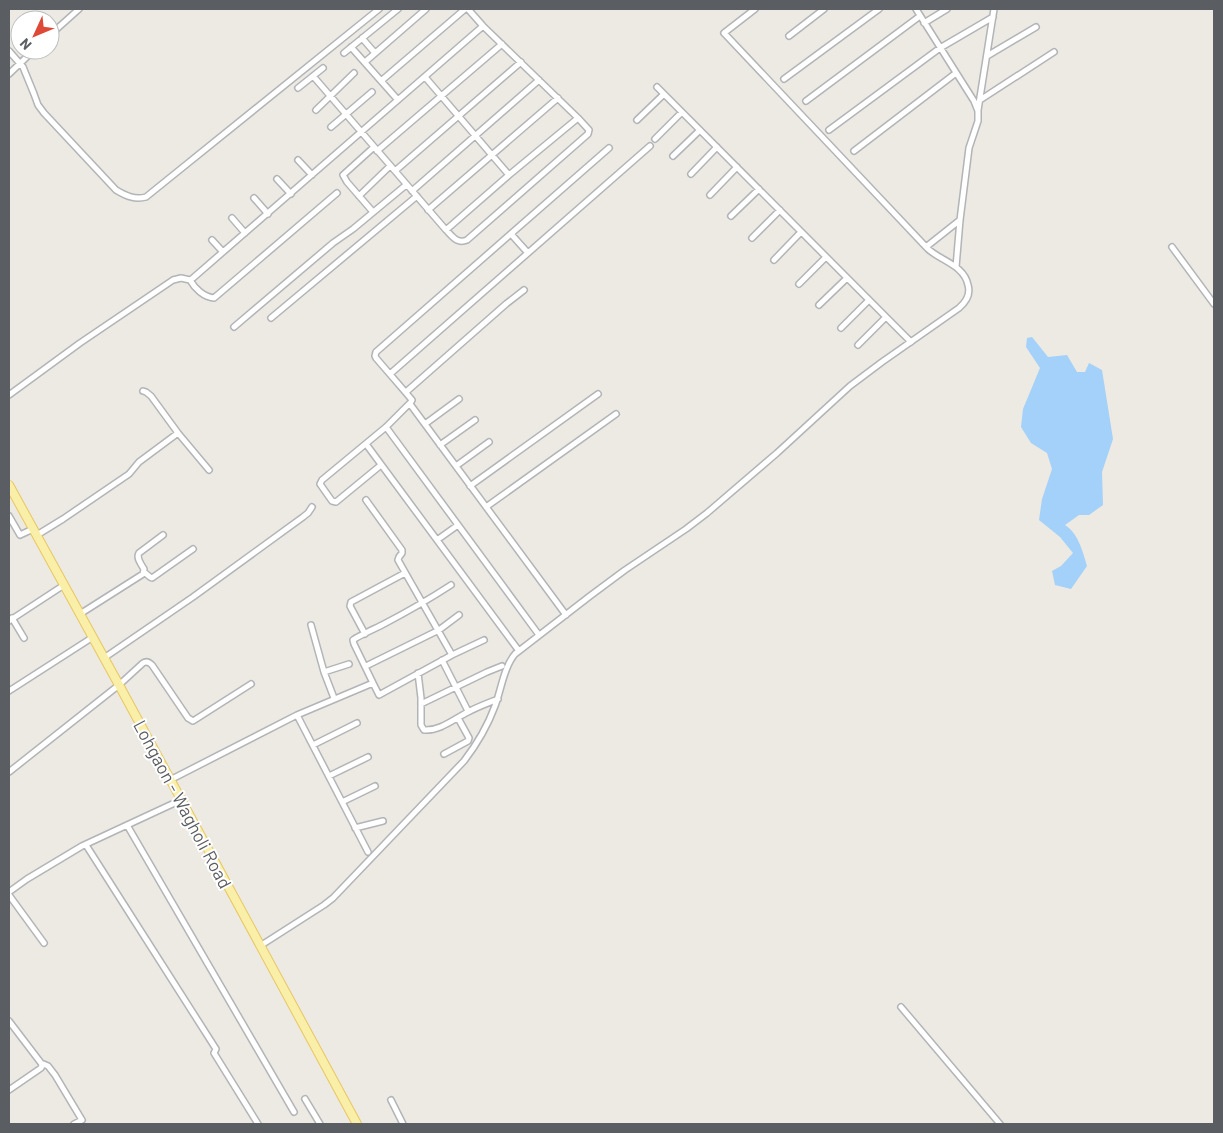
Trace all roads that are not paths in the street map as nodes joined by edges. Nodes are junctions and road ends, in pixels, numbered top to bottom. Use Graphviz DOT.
graph roads {
  1 [pos="79,9"];
  2 [pos="379,9"];
  3 [pos="398,9"];
  4 [pos="426,9"];
  5 [pos="466,9"];
  6 [pos="754,9"];
  7 [pos="824,9"];
  8 [pos="879,9"];
  9 [pos="916,9"];
  10 [pos="947,9"];
  11 [pos="994,9"];
  12 [pos="920,16"];
  13 [pos="993,17"];
  14 [pos="924,23"];
  15 [pos="60,26"];
  16 [pos="483,26"];
  17 [pos="1036,27"];
  18 [pos="789,36"];
  19 [pos="362,38"];
  20 [pos="502,44"];
  21 [pos="351,47"];
  22 [pos="940,48"];
  23 [pos="9,51"];
  24 [pos="1054,52"];
  25 [pos="344,53"];
  26 [pos="375,53"];
  27 [pos="987,56"];
  28 [pos="23,60"];
  29 [pos="365,62"];
  30 [pos="521,62"];
  31 [pos="20,63"];
  32 [pos="323,68"];
  33 [pos="354,73"];
  34 [pos="956,73"];
  35 [pos="9,74"];
  36 [pos="312,76"];
  37 [pos="425,77"];
  38 [pos="784,79"];
  39 [pos="539,80"];
  40 [pos="381,81"];
  41 [pos="657,87"];
  42 [pos="298,88"];
  43 [pos="372,92"];
  44 [pos="664,94"];
  45 [pos="442,96"];
  46 [pos="330,97"];
  47 [pos="558,98"];
  48 [pos="398,100"];
  49 [pos="980,100"];
  50 [pos="806,101"];
  51 [pos="316,110"];
  52 [pos="978,111"];
  53 [pos="682,112"];
  54 [pos="346,115"];
  55 [pos="459,116"];
  56 [pos="578,118"];
  57 [pos="637,120"];
  58 [pos="331,127"];
  59 [pos="700,130"];
  60 [pos="829,130"];
  61 [pos="361,133"];
  62 [pos="476,136"];
  63 [pos="655,139"];
  64 [pos="650,146"];
  65 [pos="610,148"];
  66 [pos="717,148"];
  67 [pos="376,150"];
  68 [pos="854,151"];
  69 [pos="492,155"];
  70 [pos="673,156"];
  71 [pos="298,160"];
  72 [pos="390,166"];
  73 [pos="737,167"];
  74 [pos="394,171"];
  75 [pos="691,174"];
  76 [pos="312,175"];
  77 [pos="509,175"];
  78 [pos="277,179"];
  79 [pos="406,185"];
  80 [pos="759,189"];
  81 [pos="412,192"];
  82 [pos="337,193"];
  83 [pos="291,194"];
  84 [pos="710,195"];
  85 [pos="359,196"];
  86 [pos="416,196"];
  87 [pos="254,198"];
  88 [pos="428,210"];
  89 [pos="780,210"];
  90 [pos="373,212"];
  91 [pos="268,214"];
  92 [pos="730,216"];
  93 [pos="232,218"];
  94 [pos="960,220"];
  95 [pos="446,230"];
  96 [pos="801,232"];
  97 [pos="245,233"];
  98 [pos="511,234"];
  99 [pos="752,238"];
  100 [pos="212,240"];
  101 [pos="926,247"];
  102 [pos="1172,247"];
  103 [pos="223,252"];
  104 [pos="528,253"];
  105 [pos="826,257"];
  106 [pos="774,260"];
  107 [pos="956,267"];
  108 [pos="847,278"];
  109 [pos="190,280"];
  110 [pos="799,284"];
  111 [pos="524,290"];
  112 [pos="869,300"];
  113 [pos="1214,304"];
  114 [pos="819,305"];
  115 [pos="886,317"];
  116 [pos="271,318"];
  117 [pos="234,327"];
  118 [pos="841,328"];
  119 [pos="911,342"];
  120 [pos="858,345"];
  121 [pos="390,374"];
  122 [pos="143,391"];
  123 [pos="406,392"];
  124 [pos="598,394"];
  125 [pos="9,395"];
  126 [pos="459,399"];
  127 [pos="410,404"];
  128 [pos="616,414"];
  129 [pos="475,420"];
  130 [pos="424,424"];
  131 [pos="386,427"];
  132 [pos="178,433"];
  133 [pos="489,442"];
  134 [pos="366,444"];
  135 [pos="440,445"];
  136 [pos="381,465"];
  137 [pos="456,466"];
  138 [pos="209,470"];
  139 [pos="9,485"];
  140 [pos="470,486"];
  141 [pos="366,500"];
  142 [pos="312,507"];
  143 [pos="486,507"];
  144 [pos="9,516"];
  145 [pos="458,525"];
  146 [pos="35,532"];
  147 [pos="163,535"];
  148 [pos="437,540"];
  149 [pos="192,549"];
  150 [pos="144,572"];
  151 [pos="405,573"];
  152 [pos="64,585"];
  153 [pos="451,586"];
  154 [pos="423,603"];
  155 [pos="80,614"];
  156 [pos="459,615"];
  157 [pos="566,615"];
  158 [pos="11,620"];
  159 [pos="312,625"];
  160 [pos="438,630"];
  161 [pos="365,634"];
  162 [pos="539,636"];
  163 [pos="92,637"];
  164 [pos="24,638"];
  165 [pos="484,640"];
  166 [pos="519,651"];
  167 [pos="452,655"];
  168 [pos="104,658"];
  169 [pos="442,660"];
  170 [pos="349,664"];
  171 [pos="366,666"];
  172 [pos="502,666"];
  173 [pos="324,672"];
  174 [pos="418,673"];
  175 [pos="373,683"];
  176 [pos="251,684"];
  177 [pos="119,685"];
  178 [pos="456,688"];
  179 [pos="9,691"];
  180 [pos="334,698"];
  181 [pos="498,699"];
  182 [pos="421,704"];
  183 [pos="468,711"];
  184 [pos="298,715"];
  185 [pos="458,718"];
  186 [pos="357,723"];
  187 [pos="313,745"];
  188 [pos="444,754"];
  189 [pos="368,757"];
  190 [pos="9,772"];
  191 [pos="329,776"];
  192 [pos="170,780"];
  193 [pos="375,786"];
  194 [pos="180,800"];
  195 [pos="342,802"];
  196 [pos="383,821"];
  197 [pos="127,825"];
  198 [pos="355,828"];
  199 [pos="86,845"];
  200 [pos="368,852"];
  201 [pos="9,894"];
  202 [pos="44,943"];
  203 [pos="260,946"];
  204 [pos="901,1007"];
  205 [pos="9,1021"];
  206 [pos="41,1063"];
  207 [pos="9,1090"];
  208 [pos="305,1099"];
  209 [pos="391,1100"];
  210 [pos="294,1112"];
  211 [pos="74,1124"];
  212 [pos="258,1124"];
  213 [pos="320,1124"];
  214 [pos="355,1124"];
  215 [pos="403,1124"];
  216 [pos="1000,1124"];
  1 -- 15 [label="street"];
  2 -- 31 [label="street"];
  3 -- 19 [label="street"];
  4 -- 26 [label="street"];
  5 -- 16 [label="street"];
  5 -- 40 [label="street"];
  6 -- 101 [label="street"];
  7 -- 18 [label="street"];
  8 -- 38 [label="street"];
  9 -- 12 [label="street"];
  10 -- 14 [label="street"];
  11 -- 13 [label="street"];
  12 -- 14 [label="street"];
  12 -- 50 [label="street"];
  13 -- 22 [label="street"];
  13 -- 27 [label="street"];
  14 -- 22 [label="street"];
  16 -- 20 [label="street"];
  16 -- 37 [label="street"];
  17 -- 27 [label="street"];
  19 -- 21 [label="street"];
  19 -- 26 [label="street"];
  20 -- 30 [label="street"];
  20 -- 45 [label="street"];
  21 -- 25 [label="street"];
  21 -- 29 [label="street"];
  22 -- 34 [label="street"];
  22 -- 60 [label="street"];
  23 -- 31 [label="street"];
  24 -- 49 [label="street"];
  26 -- 29 [label="street"];
  27 -- 49 [label="street"];
  28 -- 31 [label="street"];
  29 -- 40 [label="street"];
  30 -- 39 [label="street"];
  30 -- 55 [label="street"];
  31 -- 35 [label="street"];
  32 -- 36 [label="street"];
  33 -- 46 [label="street"];
  34 -- 52 [label="street"];
  34 -- 68 [label="street"];
  36 -- 42 [label="street"];
  36 -- 46 [label="street"];
  37 -- 45 [label="street"];
  37 -- 48 [label="street"];
  39 -- 47 [label="street"];
  39 -- 62 [label="street"];
  40 -- 48 [label="street"];
  41 -- 44 [label="street"];
  43 -- 54 [label="street"];
  44 -- 53 [label="street"];
  44 -- 57 [label="street"];
  45 -- 55 [label="street"];
  45 -- 67 [label="street"];
  46 -- 51 [label="street"];
  46 -- 54 [label="street"];
  47 -- 56 [label="street"];
  47 -- 69 [label="street"];
  48 -- 61 [label="street"];
  49 -- 52 [label="street"];
  52 -- 94 [label="street"];
  53 -- 59 [label="street"];
  53 -- 63 [label="street"];
  54 -- 58 [label="street"];
  54 -- 61 [label="street"];
  55 -- 62 [label="street"];
  55 -- 74 [label="street"];
  56 -- 77 [label="street"];
  56 -- 95 [label="street"];
  59 -- 66 [label="street"];
  59 -- 70 [label="street"];
  61 -- 67 [label="street"];
  61 -- 76 [label="street"];
  62 -- 69 [label="street"];
  62 -- 81 [label="street"];
  64 -- 104 [label="street"];
  65 -- 98 [label="street"];
  66 -- 73 [label="street"];
  66 -- 75 [label="street"];
  67 -- 72 [label="street"];
  67 -- 85 [label="street"];
  69 -- 77 [label="street"];
  69 -- 88 [label="street"];
  71 -- 76 [label="street"];
  72 -- 74 [label="street"];
  72 -- 85 [label="street"];
  73 -- 80 [label="street"];
  73 -- 84 [label="street"];
  74 -- 79 [label="street"];
  76 -- 83 [label="street"];
  77 -- 95 [label="street"];
  78 -- 83 [label="street"];
  79 -- 81 [label="street"];
  79 -- 90 [label="street"];
  80 -- 89 [label="street"];
  80 -- 92 [label="street"];
  81 -- 86 [label="street"];
  82 -- 109 [label="street"];
  83 -- 91 [label="street"];
  85 -- 90 [label="street"];
  86 -- 88 [label="street"];
  86 -- 116 [label="street"];
  87 -- 91 [label="street"];
  88 -- 95 [label="street"];
  89 -- 96 [label="street"];
  89 -- 99 [label="street"];
  90 -- 117 [label="street"];
  91 -- 97 [label="street"];
  93 -- 97 [label="street"];
  94 -- 101 [label="street"];
  94 -- 107 [label="street"];
  96 -- 105 [label="street"];
  96 -- 106 [label="street"];
  97 -- 103 [label="street"];
  98 -- 104 [label="street"];
  98 -- 121 [label="street"];
  100 -- 103 [label="street"];
  101 -- 107 [label="street"];
  102 -- 113 [label="street"];
  103 -- 109 [label="street"];
  104 -- 121 [label="street"];
  105 -- 108 [label="street"];
  105 -- 110 [label="street"];
  107 -- 119 [label="street"];
  108 -- 112 [label="street"];
  108 -- 114 [label="street"];
  109 -- 125 [label="street"];
  111 -- 123 [label="street"];
  112 -- 115 [label="street"];
  112 -- 118 [label="street"];
  115 -- 119 [label="street"];
  115 -- 120 [label="street"];
  119 -- 157 [label="street"];
  121 -- 123 [label="street"];
  122 -- 132 [label="street"];
  123 -- 127 [label="street"];
  124 -- 140 [label="street"];
  126 -- 130 [label="street"];
  127 -- 130 [label="street"];
  127 -- 131 [label="street"];
  128 -- 143 [label="street"];
  129 -- 135 [label="street"];
  130 -- 135 [label="street"];
  131 -- 134 [label="street"];
  131 -- 145 [label="street"];
  132 -- 138 [label="street"];
  132 -- 146 [label="street"];
  133 -- 137 [label="street"];
  134 -- 136 [label="street"];
  134 -- 136 [label="street"];
  135 -- 137 [label="street"];
  136 -- 148 [label="street"];
  137 -- 140 [label="street"];
  139 -- 146 [label="main road, Lohgaon - Wagholi Road"];
  140 -- 143 [label="street"];
  141 -- 151 [label="street"];
  142 -- 168 [label="street"];
  143 -- 157 [label="street"];
  144 -- 146 [label="street"];
  145 -- 148 [label="street"];
  145 -- 162 [label="street"];
  146 -- 152 [label="main road, Lohgaon - Wagholi Road"];
  147 -- 150 [label="street"];
  148 -- 166 [label="street"];
  149 -- 150 [label="street"];
  150 -- 155 [label="street"];
  151 -- 154 [label="street"];
  151 -- 161 [label="street"];
  152 -- 155 [label="main road, Lohgaon - Wagholi Road"];
  152 -- 158 [label="street"];
  153 -- 154 [label="street"];
  154 -- 160 [label="street"];
  154 -- 161 [label="street"];
  155 -- 163 [label="main road, Lohgaon - Wagholi Road"];
  156 -- 160 [label="street"];
  157 -- 162 [label="street"];
  158 -- 164 [label="street"];
  159 -- 173 [label="street"];
  160 -- 167 [label="street"];
  160 -- 171 [label="street"];
  161 -- 171 [label="street"];
  162 -- 166 [label="street"];
  163 -- 168 [label="main road, Lohgaon - Wagholi Road"];
  163 -- 179 [label="street"];
  165 -- 167 [label="street"];
  166 -- 181 [label="street"];
  167 -- 169 [label="street"];
  168 -- 177 [label="main road, Lohgaon - Wagholi Road"];
  169 -- 174 [label="street"];
  169 -- 178 [label="street"];
  170 -- 173 [label="street"];
  171 -- 175 [label="street"];
  172 -- 178 [label="street"];
  173 -- 180 [label="street"];
  174 -- 175 [label="street"];
  174 -- 182 [label="street"];
  175 -- 180 [label="street"];
  176 -- 177 [label="street"];
  177 -- 190 [label="street"];
  177 -- 192 [label="main road, Lohgaon - Wagholi Road"];
  178 -- 182 [label="street"];
  178 -- 183 [label="street"];
  180 -- 184 [label="street"];
  181 -- 183 [label="street"];
  181 -- 203 [label="street"];
  182 -- 185 [label="street"];
  183 -- 185 [label="street"];
  184 -- 187 [label="street"];
  184 -- 192 [label="street"];
  185 -- 188 [label="street"];
  186 -- 187 [label="street"];
  187 -- 191 [label="street"];
  189 -- 191 [label="street"];
  191 -- 195 [label="street"];
  192 -- 194 [label="main road, Lohgaon - Wagholi Road"];
  193 -- 195 [label="street"];
  194 -- 197 [label="street"];
  194 -- 203 [label="main road, Lohgaon - Wagholi Road"];
  195 -- 198 [label="street"];
  196 -- 198 [label="street"];
  197 -- 199 [label="street"];
  197 -- 210 [label="street"];
  198 -- 200 [label="street"];
  199 -- 201 [label="street"];
  199 -- 212 [label="street"];
  201 -- 202 [label="street"];
  203 -- 214 [label="main road, Lohgaon - Wagholi Road"];
  204 -- 216 [label="street"];
  205 -- 206 [label="street"];
  206 -- 207 [label="street"];
  206 -- 211 [label="street"];
  208 -- 213 [label="street"];
  209 -- 215 [label="street"];
}
